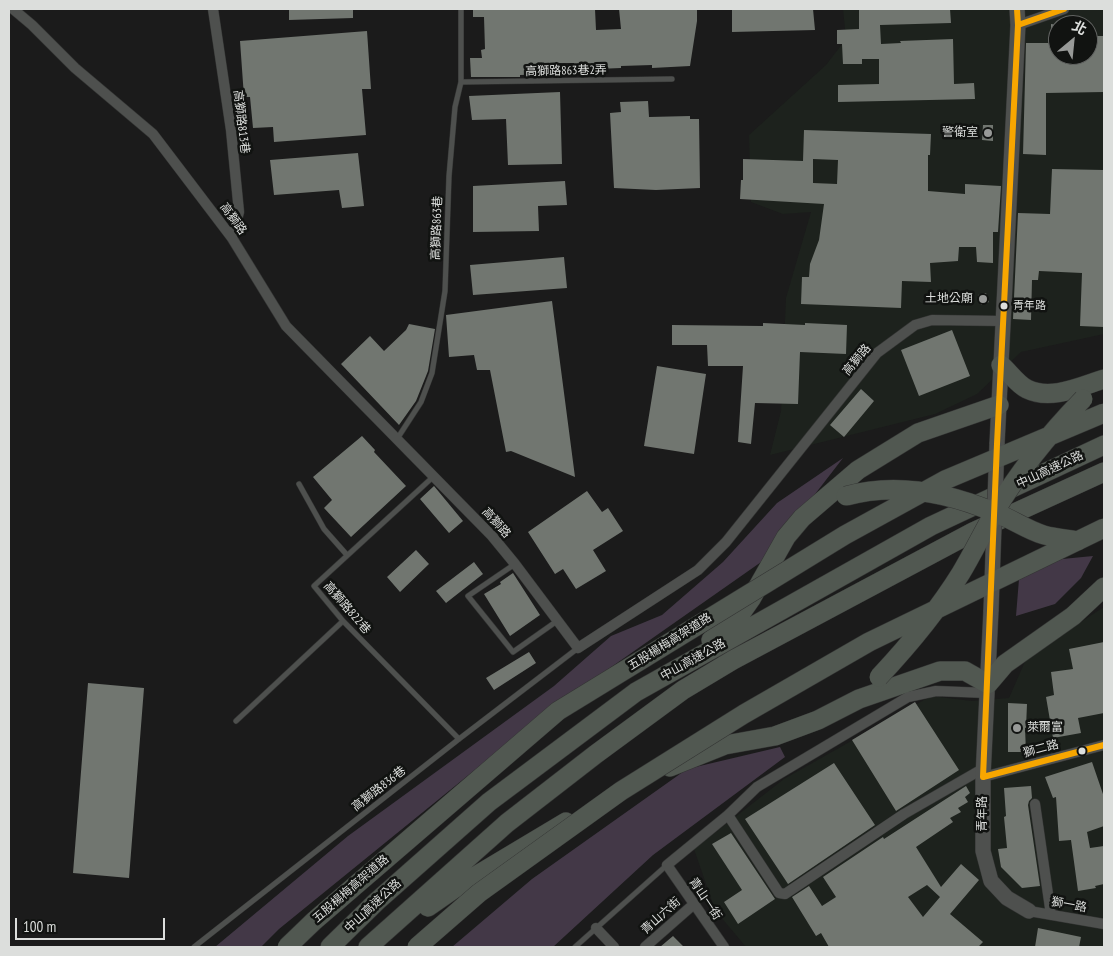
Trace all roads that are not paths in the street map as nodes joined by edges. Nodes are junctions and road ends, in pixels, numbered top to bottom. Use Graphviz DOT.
graph roads {
  1 [pos="13,9"];
  2 [pos="212,9"];
  3 [pos="461,9"];
  4 [pos="1017,9"];
  5 [pos="1064,9"];
  6 [pos="1018,25"];
  7 [pos="672,79"];
  8 [pos="461,82"];
  9 [pos="232,238"];
  10 [pos="1003,321"];
  11 [pos="1001,365"];
  12 [pos="1104,379"];
  13 [pos="1104,385"];
  14 [pos="999,405"];
  15 [pos="1104,413"];
  16 [pos="397,439"];
  17 [pos="1104,445"];
  18 [pos="1104,472"];
  19 [pos="434,476"];
  20 [pos="299,484"];
  21 [pos="818,503"];
  22 [pos="995,512"];
  23 [pos="1104,528"];
  24 [pos="1104,540"];
  25 [pos="347,555"];
  26 [pos="515,564"];
  27 [pos="1104,587"];
  28 [pos="343,621"];
  29 [pos="557,621"];
  30 [pos="578,648"];
  31 [pos="987,689"];
  32 [pos="636,692"];
  33 [pos="859,699"];
  34 [pos="236,721"];
  35 [pos="459,739"];
  36 [pos="1104,745"];
  37 [pos="984,773"];
  38 [pos="1035,804"];
  39 [pos="728,814"];
  40 [pos="667,865"];
  41 [pos="694,904"];
  42 [pos="1029,911"];
  43 [pos="1051,915"];
  44 [pos="1104,924"];
  45 [pos="596,928"];
  46 [pos="194,947"];
  47 [pos="287,947"];
  48 [pos="330,947"];
  49 [pos="369,947"];
  50 [pos="417,947"];
  51 [pos="574,947"];
  52 [pos="614,947"];
  53 [pos="645,947"];
  54 [pos="724,947"];
  1 -- 9 [label="street, 高獅路"];
  2 -- 9 [label="street, 高獅路813巷"];
  3 -- 8 [label="lane, 高獅路863巷"];
  4 -- 6 [label="street, 青年路"];
  5 -- 6 [label="street"];
  6 -- 10 [label="street, 青年路"];
  7 -- 8 [label="lane, 高獅路863巷2弄"];
  8 -- 16 [label="lane, 高獅路863巷"];
  9 -- 16 [label="street, 高獅路"];
  10 -- 11 [label="street, 青年路"];
  10 -- 30 [label="street, 高獅路"];
  11 -- 12 [label="highway"];
  11 -- 14 [label="street, 青年路"];
  13 -- 22 [label="highway, bridge"];
  14 -- 21 [label="highway"];
  14 -- 22 [label="street, 青年路, bridge"];
  15 -- 47 [label="highway, 五股楊梅高架道路, bridge"];
  16 -- 19 [label="street, 高獅路"];
  17 -- 32 [label="highway, 中山高速公路"];
  18 -- 49 [label="highway, 中山高速公路"];
  19 -- 25 [label="lane, 高獅路822巷"];
  19 -- 26 [label="street, 高獅路"];
  20 -- 25 [label="lane"];
  21 -- 22 [label="highway, bridge"];
  21 -- 32 [label="highway"];
  22 -- 24 [label="highway, bridge"];
  22 -- 31 [label="street, 青年路, bridge"];
  22 -- 33 [label="highway, bridge"];
  23 -- 50 [label="highway, bridge"];
  25 -- 28 [label="lane, 高獅路822巷"];
  26 -- 29 [label="street, 高獅路"];
  26 -- 29 [label="lane"];
  27 -- 31 [label="highway"];
  28 -- 34 [label="lane"];
  28 -- 35 [label="lane, 高獅路822巷"];
  29 -- 30 [label="street, 高獅路"];
  30 -- 35 [label="lane, 高獅路836巷"];
  31 -- 33 [label="highway"];
  31 -- 37 [label="street, 青年路"];
  31 -- 39 [label="street"];
  32 -- 48 [label="highway, 中山高速公路"];
  33 -- 49 [label="highway"];
  35 -- 46 [label="lane, 高獅路836巷"];
  36 -- 37 [label="street, 獅二路"];
  37 -- 39 [label="street, 獅二路"];
  37 -- 42 [label="street, 青年路"];
  38 -- 43 [label="street"];
  39 -- 40 [label="street"];
  40 -- 41 [label="street, 青山一街"];
  40 -- 45 [label="lane"];
  41 -- 53 [label="street, 青山六街"];
  41 -- 54 [label="street, 青山一街"];
  42 -- 43 [label="street, 獅一路"];
  43 -- 44 [label="street, 獅一路"];
  45 -- 51 [label="lane"];
  45 -- 52 [label="street"];
}
